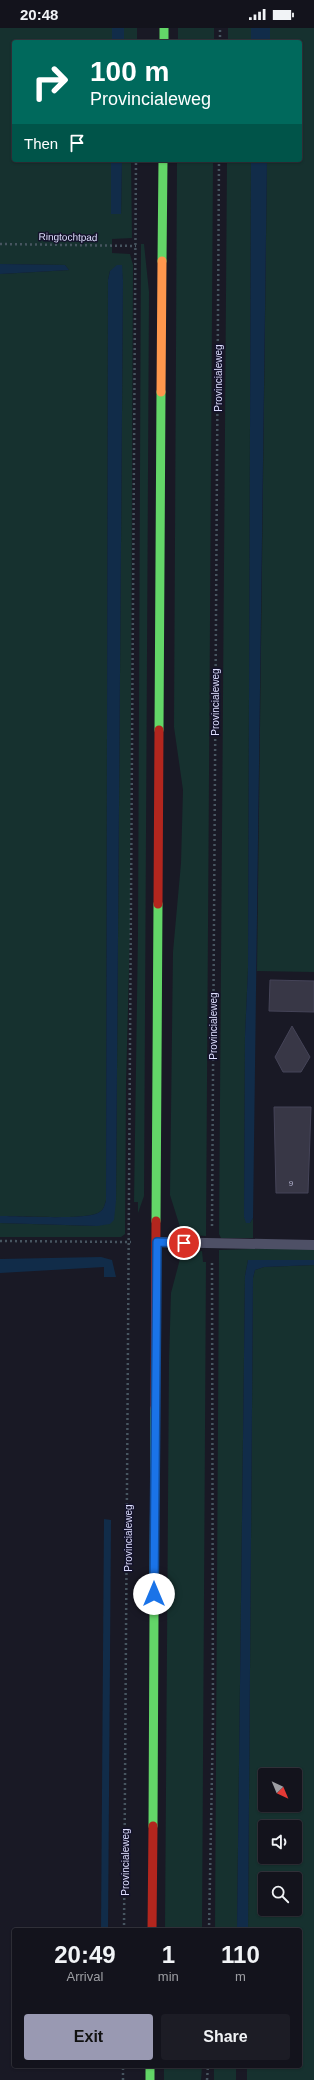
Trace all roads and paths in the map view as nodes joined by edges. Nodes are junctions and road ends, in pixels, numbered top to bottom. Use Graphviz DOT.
graph roads {
  1 [pos="164,28"];
  2 [pos="220,28"];
  3 [pos="164,40"];
  4 [pos="220,40"];
  5 [pos="136,162"];
  6 [pos="163,162"];
  7 [pos="219,162"];
  8 [pos="0,244"];
  9 [pos="136,246"];
  10 [pos="0,1241"];
  11 [pos="130,1242"];
  12 [pos="157,1242"];
  13 [pos="212,1243"];
  14 [pos="314,1245"];
  15 [pos="124,1928"];
  16 [pos="152,1928"];
  17 [pos="209,1928"];
  18 [pos="123,2068"];
  19 [pos="150,2068"];
  20 [pos="208,2068"];
  21 [pos="123,2080"];
  22 [pos="150,2080"];
  23 [pos="207,2080"];
  1 -- 3 [label="main road"];
  2 -- 4 [label="path"];
  5 -- 9 [label="path, Provincialeweg"];
  6 -- 12 [label="main road"];
  7 -- 13 [label="path, Provincialeweg"];
  8 -- 9 [label="path, Ringtochtpad"];
  9 -- 11 [label="path, Provincialeweg"];
  10 -- 11 [label="path"];
  11 -- 12 [label="path"];
  11 -- 15 [label="path, Provincialeweg"];
  12 -- 13 [label="lane"];
  12 -- 16 [label="main road"];
  13 -- 14 [label="lane"];
  13 -- 17 [label="path, Provincialeweg"];
  18 -- 21 [label="path"];
  19 -- 22 [label="main road"];
  20 -- 23 [label="path"];
}
